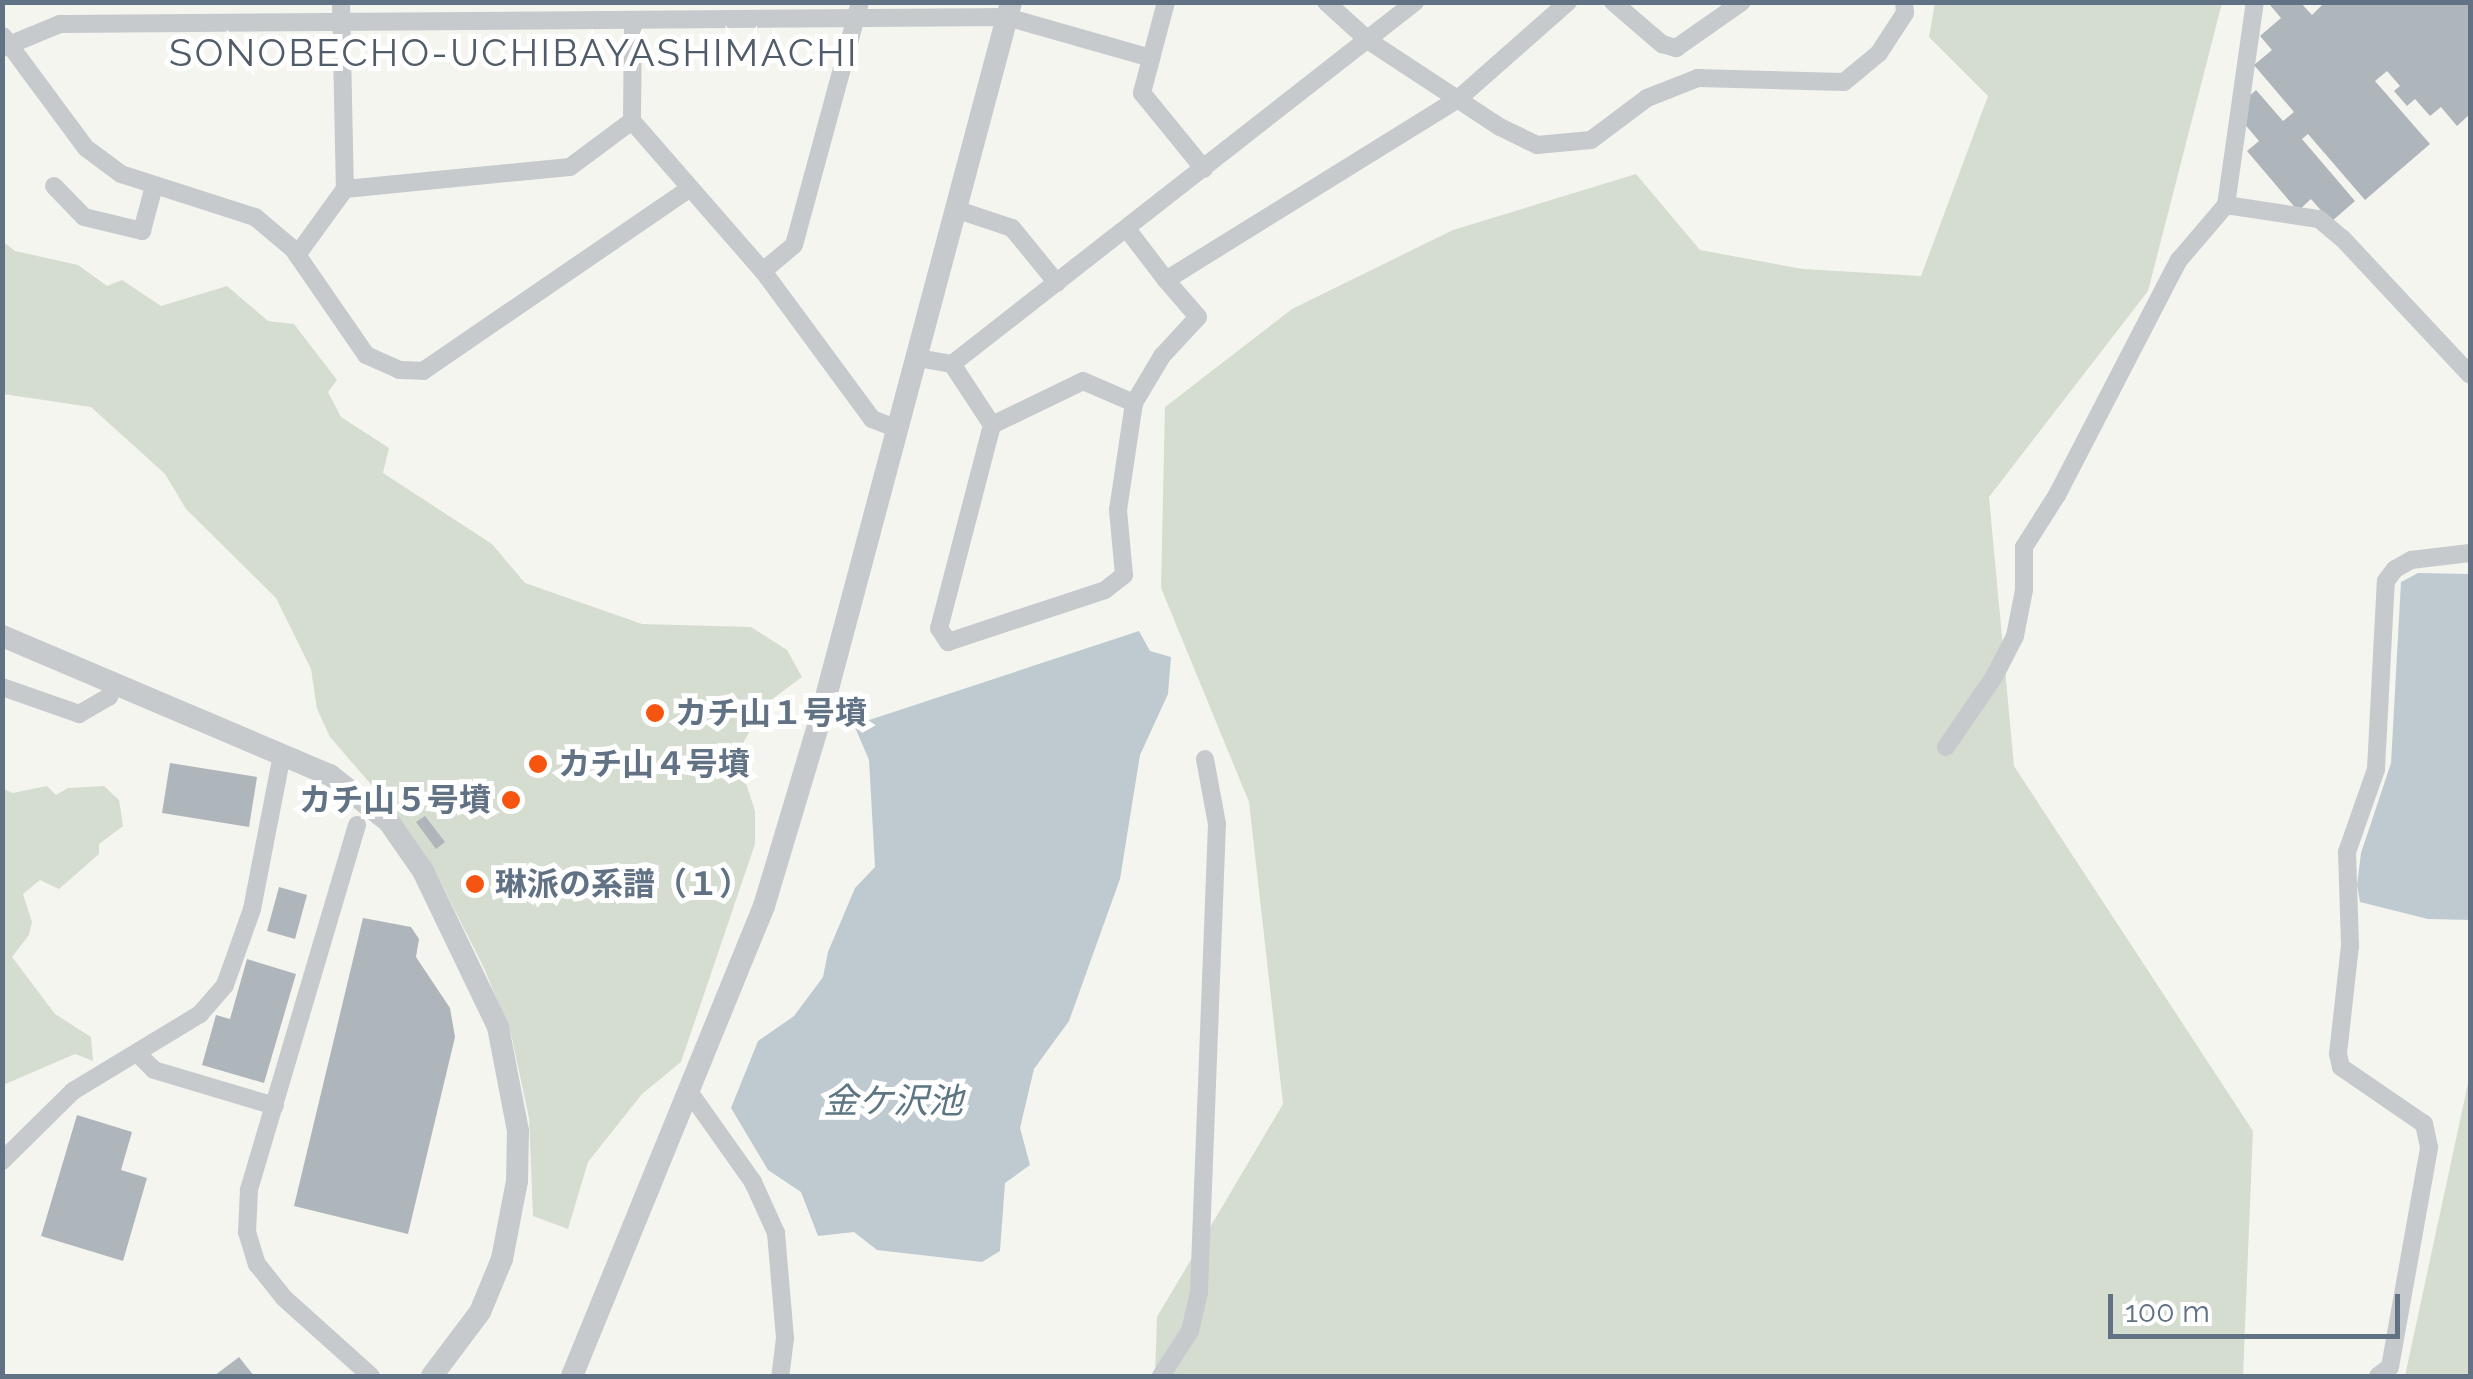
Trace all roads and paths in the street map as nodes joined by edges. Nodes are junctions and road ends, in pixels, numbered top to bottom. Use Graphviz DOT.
graph roads {
  1 [pos="60,2"];
  2 [pos="197,2"];
  3 [pos="1166,2"];
  4 [pos="1326,2"];
  5 [pos="1415,2"];
  6 [pos="1568,2"];
  7 [pos="1613,2"];
  8 [pos="1742,2"];
  9 [pos="1904,2"];
  10 [pos="2255,2"];
  11 [pos="858,10"];
  12 [pos="1009,10"];
  13 [pos="341,12"];
  14 [pos="482,12"];
  15 [pos="632,20"];
  16 [pos="197,22"];
  17 [pos="60,24"];
  18 [pos="1369,41"];
  19 [pos="5,42"];
  20 [pos="1152,58"];
  21 [pos="1458,100"];
  22 [pos="632,121"];
  23 [pos="1204,168"];
  24 [pos="54,186"];
  25 [pos="154,186"];
  26 [pos="689,188"];
  27 [pos="345,189"];
  28 [pos="2226,205"];
  29 [pos="958,210"];
  30 [pos="1127,228"];
  31 [pos="298,255"];
  32 [pos="764,270"];
  33 [pos="1166,280"];
  34 [pos="1056,283"];
  35 [pos="918,358"];
  36 [pos="952,364"];
  37 [pos="2470,375"];
  38 [pos="1134,403"];
  39 [pos="992,425"];
  40 [pos="898,429"];
  41 [pos="2470,553"];
  42 [pos="2,636"];
  43 [pos="114,684"];
  44 [pos="2,687"];
  45 [pos="1946,747"];
  46 [pos="282,754"];
  47 [pos="1205,759"];
  48 [pos="356,825"];
  49 [pos="137,1053"];
  50 [pos="690,1092"];
  51 [pos="275,1106"];
  52 [pos="2,1161"];
  53 [pos="371,1376"];
  54 [pos="432,1376"];
  55 [pos="572,1376"];
  56 [pos="780,1376"];
  57 [pos="1161,1376"];
  58 [pos="2378,1376"];
  1 -- 17 [label="street"];
  2 -- 16 [label="street"];
  3 -- 20 [label="street"];
  4 -- 18 [label="street"];
  5 -- 18 [label="street"];
  6 -- 21 [label="street"];
  7 -- 8 [label="street"];
  9 -- 21 [label="street"];
  10 -- 28 [label="street"];
  11 -- 12 [label="street"];
  11 -- 15 [label="street"];
  11 -- 32 [label="street"];
  12 -- 20 [label="street"];
  12 -- 29 [label="street"];
  13 -- 14 [label="street"];
  13 -- 16 [label="street"];
  13 -- 27 [label="street"];
  14 -- 15 [label="street"];
  15 -- 22 [label="street"];
  16 -- 17 [label="street"];
  17 -- 19 [label="street"];
  18 -- 21 [label="street"];
  18 -- 23 [label="street"];
  19 -- 25 [label="street"];
  20 -- 23 [label="street"];
  21 -- 33 [label="street"];
  22 -- 26 [label="street"];
  22 -- 27 [label="street"];
  23 -- 30 [label="street"];
  24 -- 25 [label="street"];
  25 -- 31 [label="street"];
  26 -- 31 [label="street"];
  26 -- 32 [label="street"];
  27 -- 31 [label="street"];
  28 -- 37 [label="street"];
  28 -- 45 [label="street"];
  29 -- 34 [label="street"];
  29 -- 35 [label="street"];
  30 -- 33 [label="street"];
  30 -- 34 [label="street"];
  32 -- 40 [label="street"];
  33 -- 38 [label="street"];
  34 -- 36 [label="street"];
  35 -- 36 [label="street"];
  35 -- 40 [label="street"];
  36 -- 39 [label="street"];
  38 -- 39 [label="street"];
  38 -- 39 [label="street"];
  40 -- 50 [label="street"];
  41 -- 58 [label="street"];
  42 -- 43 [label="street"];
  43 -- 44 [label="street"];
  43 -- 46 [label="street"];
  46 -- 49 [label="street"];
  46 -- 54 [label="street"];
  47 -- 57 [label="street"];
  48 -- 51 [label="street"];
  49 -- 51 [label="street"];
  49 -- 52 [label="street"];
  50 -- 55 [label="street"];
  50 -- 56 [label="street"];
  51 -- 53 [label="street"];
}
